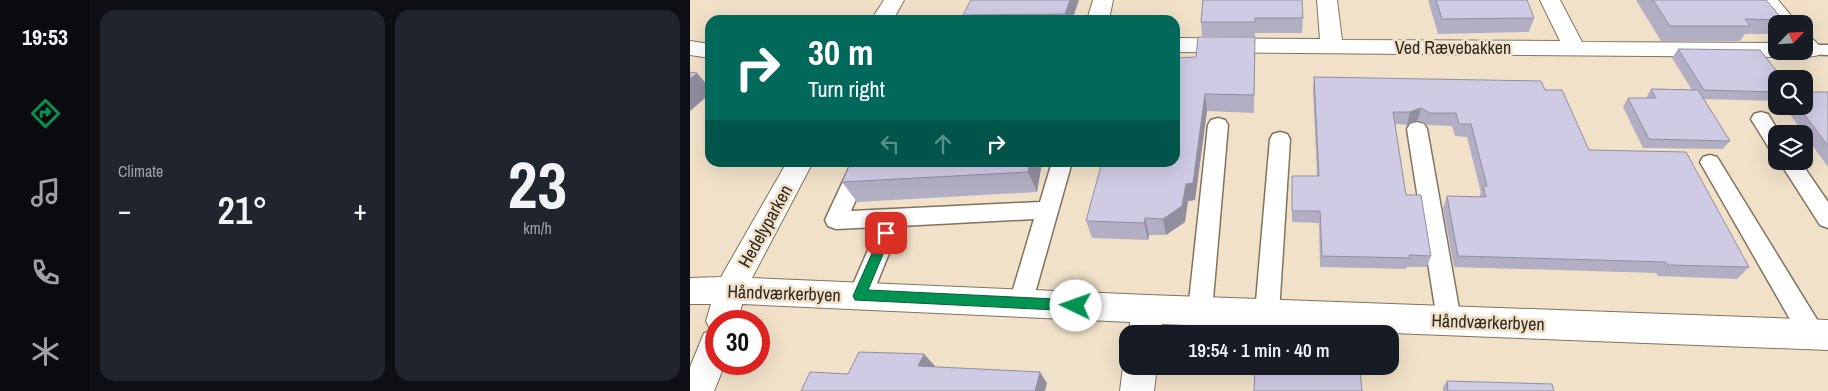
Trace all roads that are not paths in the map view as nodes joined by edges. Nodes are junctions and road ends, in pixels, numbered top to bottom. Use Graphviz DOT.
graph roads {
  1 [pos="894,0"];
  2 [pos="1103,0"];
  3 [pos="1327,0"];
  4 [pos="1550,0"];
  5 [pos="1767,0"];
  6 [pos="885,15"];
  7 [pos="1099,15"];
  8 [pos="1780,15"];
  9 [pos="1180,45"];
  10 [pos="1332,46"];
  11 [pos="690,48"];
  12 [pos="1574,48"];
  13 [pos="705,50"];
  14 [pos="1768,50"];
  15 [pos="1761,120"];
  16 [pos="1218,124"];
  17 [pos="1417,129"];
  18 [pos="1768,131"];
  19 [pos="1280,139"];
  20 [pos="1710,162"];
  21 [pos="797,167"];
  22 [pos="860,167"];
  23 [pos="1061,167"];
  24 [pos="1795,170"];
  25 [pos="1048,210"];
  26 [pos="893,217"];
  27 [pos="1828,219"];
  28 [pos="730,290"];
  29 [pos="690,291"];
  30 [pos="860,296"];
  31 [pos="1021,303"];
  32 [pos="725,310"];
  33 [pos="1200,310"];
  34 [pos="1267,313"];
  35 [pos="1449,320"];
  36 [pos="1146,321"];
  37 [pos="1820,334"];
  38 [pos="705,371"];
  39 [pos="1139,375"];
  40 [pos="697,391"];
  41 [pos="1137,391"];
  1 -- 6 [label="street"];
  2 -- 7 [label="street"];
  3 -- 10 [label="street"];
  4 -- 12 [label="street"];
  5 -- 8 [label="street"];
  9 -- 10 [label="street, Ved Rævebakken"];
  10 -- 12 [label="street, Ved Rævebakken"];
  11 -- 13 [label="street"];
  12 -- 14 [label="street, Ved Rævebakken"];
  15 -- 18 [label="lane"];
  16 -- 33 [label="lane"];
  17 -- 35 [label="lane"];
  19 -- 34 [label="lane"];
  20 -- 37 [label="lane"];
  21 -- 28 [label="street, Hedelyparken"];
  22 -- 26 [label="lane"];
  23 -- 25 [label="lane"];
  24 -- 27 [label="lane"];
  25 -- 26 [label="lane"];
  25 -- 31 [label="lane"];
  26 -- 30 [label="lane"];
  28 -- 29 [label="street, Håndværkerbyen"];
  28 -- 30 [label="street, Håndværkerbyen"];
  28 -- 32 [label="street, Hedelyparken"];
  30 -- 31 [label="street, Håndværkerbyen"];
  31 -- 36 [label="street, Håndværkerbyen"];
  33 -- 34 [label="street, Håndværkerbyen"];
  33 -- 36 [label="street, Håndværkerbyen"];
  34 -- 35 [label="street, Håndværkerbyen"];
  35 -- 37 [label="street, Håndværkerbyen"];
  38 -- 40 [label="street"];
  39 -- 41 [label="street"];
}
